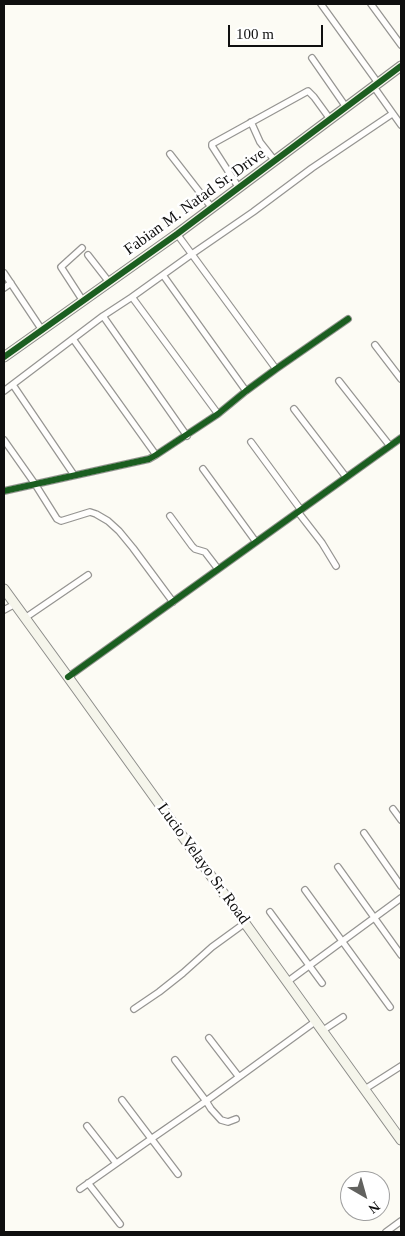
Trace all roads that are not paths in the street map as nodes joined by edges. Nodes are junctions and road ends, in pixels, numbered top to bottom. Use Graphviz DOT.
graph roads {
  1 [pos="321,4"];
  2 [pos="372,4"];
  3 [pos="401,45"];
  4 [pos="312,58"];
  5 [pos="401,66"];
  6 [pos="376,85"];
  7 [pos="346,107"];
  8 [pos="392,114"];
  9 [pos="330,119"];
  10 [pos="251,122"];
  11 [pos="401,125"];
  12 [pos="170,154"];
  13 [pos="275,161"];
  14 [pos="239,188"];
  15 [pos="212,208"];
  16 [pos="177,234"];
  17 [pos="82,248"];
  18 [pos="88,254"];
  19 [pos="192,254"];
  20 [pos="4,273"];
  21 [pos="163,275"];
  22 [pos="109,282"];
  23 [pos="11,284"];
  24 [pos="4,288"];
  25 [pos="132,297"];
  26 [pos="83,301"];
  27 [pos="103,316"];
  28 [pos="348,319"];
  29 [pos="42,330"];
  30 [pos="73,339"];
  31 [pos="376,345"];
  32 [pos="4,357"];
  33 [pos="276,369"];
  34 [pos="401,379"];
  35 [pos="339,381"];
  36 [pos="13,385"];
  37 [pos="4,391"];
  38 [pos="246,391"];
  39 [pos="294,409"];
  40 [pos="218,414"];
  41 [pos="187,436"];
  42 [pos="401,438"];
  43 [pos="4,440"];
  44 [pos="251,442"];
  45 [pos="390,446"];
  46 [pos="156,456"];
  47 [pos="203,469"];
  48 [pos="74,475"];
  49 [pos="346,477"];
  50 [pos="35,484"];
  51 [pos="4,491"];
  52 [pos="299,511"];
  53 [pos="170,516"];
  54 [pos="256,542"];
  55 [pos="336,566"];
  56 [pos="218,569"];
  57 [pos="88,575"];
  58 [pos="4,589"];
  59 [pos="173,602"];
  60 [pos="15,604"];
  61 [pos="4,610"];
  62 [pos="25,618"];
  63 [pos="68,677"];
  64 [pos="393,808"];
  65 [pos="401,820"];
  66 [pos="364,833"];
  67 [pos="338,867"];
  68 [pos="401,886"];
  69 [pos="306,890"];
  70 [pos="401,898"];
  71 [pos="270,912"];
  72 [pos="374,917"];
  73 [pos="245,923"];
  74 [pos="341,941"];
  75 [pos="401,955"];
  76 [pos="309,965"];
  77 [pos="288,982"];
  78 [pos="322,983"];
  79 [pos="390,1007"];
  80 [pos="134,1009"];
  81 [pos="343,1017"];
  82 [pos="316,1022"];
  83 [pos="322,1031"];
  84 [pos="209,1038"];
  85 [pos="175,1060"];
  86 [pos="401,1066"];
  87 [pos="240,1077"];
  88 [pos="365,1089"];
  89 [pos="122,1100"];
  90 [pos="206,1101"];
  91 [pos="236,1119"];
  92 [pos="87,1126"];
  93 [pos="151,1138"];
  94 [pos="401,1140"];
  95 [pos="116,1163"];
  96 [pos="178,1174"];
  97 [pos="88,1183"];
  98 [pos="80,1189"];
  99 [pos="401,1221"];
  100 [pos="120,1224"];
  101 [pos="386,1232"];
  1 -- 6 [label="street"];
  2 -- 3 [label="street"];
  4 -- 7 [label="street"];
  5 -- 6 [label="main road, Fabian M. Natad Sr. Drive"];
  6 -- 7 [label="main road, Fabian M. Natad Sr. Drive"];
  6 -- 8 [label="street"];
  7 -- 9 [label="main road, Fabian M. Natad Sr. Drive"];
  8 -- 11 [label="street"];
  8 -- 19 [label="street"];
  9 -- 10 [label="street"];
  9 -- 13 [label="main road, Fabian M. Natad Sr. Drive"];
  10 -- 13 [label="street"];
  10 -- 14 [label="street"];
  12 -- 15 [label="street"];
  13 -- 14 [label="main road, Fabian M. Natad Sr. Drive"];
  14 -- 15 [label="main road, Fabian M. Natad Sr. Drive"];
  15 -- 16 [label="main road, Fabian M. Natad Sr. Drive"];
  16 -- 19 [label="street"];
  16 -- 22 [label="main road, Fabian M. Natad Sr. Drive"];
  17 -- 26 [label="street"];
  18 -- 22 [label="street"];
  19 -- 21 [label="street"];
  19 -- 33 [label="street"];
  20 -- 23 [label="street"];
  21 -- 25 [label="street"];
  21 -- 38 [label="street"];
  22 -- 26 [label="main road, Fabian M. Natad Sr. Drive"];
  23 -- 24 [label="street"];
  23 -- 29 [label="street"];
  25 -- 27 [label="street"];
  25 -- 40 [label="street"];
  26 -- 29 [label="main road, Fabian M. Natad Sr. Drive"];
  27 -- 30 [label="street"];
  27 -- 41 [label="street"];
  28 -- 33 [label="street"];
  29 -- 32 [label="main road, Fabian M. Natad Sr. Drive"];
  30 -- 36 [label="street"];
  30 -- 46 [label="street"];
  31 -- 34 [label="street"];
  33 -- 38 [label="street"];
  35 -- 45 [label="street"];
  36 -- 37 [label="street"];
  36 -- 48 [label="street"];
  38 -- 40 [label="street"];
  39 -- 49 [label="street"];
  40 -- 41 [label="street"];
  41 -- 46 [label="street"];
  42 -- 45 [label="street"];
  43 -- 50 [label="street"];
  44 -- 52 [label="street"];
  45 -- 49 [label="street"];
  46 -- 48 [label="street"];
  47 -- 54 [label="street"];
  48 -- 50 [label="street"];
  49 -- 52 [label="street"];
  50 -- 51 [label="street"];
  50 -- 59 [label="street"];
  52 -- 54 [label="street"];
  52 -- 55 [label="street"];
  53 -- 56 [label="street"];
  54 -- 56 [label="street"];
  56 -- 59 [label="street"];
  57 -- 62 [label="street"];
  58 -- 60 [label="main road, Lucio Velayo Sr. Road"];
  59 -- 63 [label="street"];
  60 -- 61 [label="street"];
  60 -- 62 [label="main road, Lucio Velayo Sr. Road"];
  62 -- 63 [label="main road, Lucio Velayo Sr. Road"];
  63 -- 73 [label="main road, Lucio Velayo Sr. Road"];
  64 -- 65 [label="street"];
  66 -- 68 [label="street"];
  67 -- 72 [label="street"];
  69 -- 74 [label="street"];
  70 -- 72 [label="street"];
  71 -- 76 [label="street"];
  72 -- 74 [label="street"];
  72 -- 75 [label="street"];
  73 -- 77 [label="main road, Lucio Velayo Sr. Road"];
  73 -- 80 [label="street"];
  74 -- 76 [label="street"];
  74 -- 79 [label="street"];
  76 -- 77 [label="street"];
  76 -- 78 [label="street"];
  77 -- 82 [label="main road, Lucio Velayo Sr. Road"];
  81 -- 83 [label="street"];
  82 -- 83 [label="main road, Lucio Velayo Sr. Road"];
  82 -- 87 [label="street"];
  83 -- 88 [label="main road, Lucio Velayo Sr. Road"];
  84 -- 87 [label="street"];
  85 -- 90 [label="street"];
  86 -- 88 [label="street"];
  87 -- 90 [label="street"];
  88 -- 94 [label="main road, Lucio Velayo Sr. Road"];
  89 -- 93 [label="street"];
  90 -- 91 [label="street"];
  90 -- 93 [label="street"];
  92 -- 95 [label="street"];
  93 -- 95 [label="street"];
  93 -- 96 [label="street"];
  95 -- 97 [label="street"];
  97 -- 98 [label="street"];
  97 -- 100 [label="street"];
  99 -- 101 [label="street"];
}
